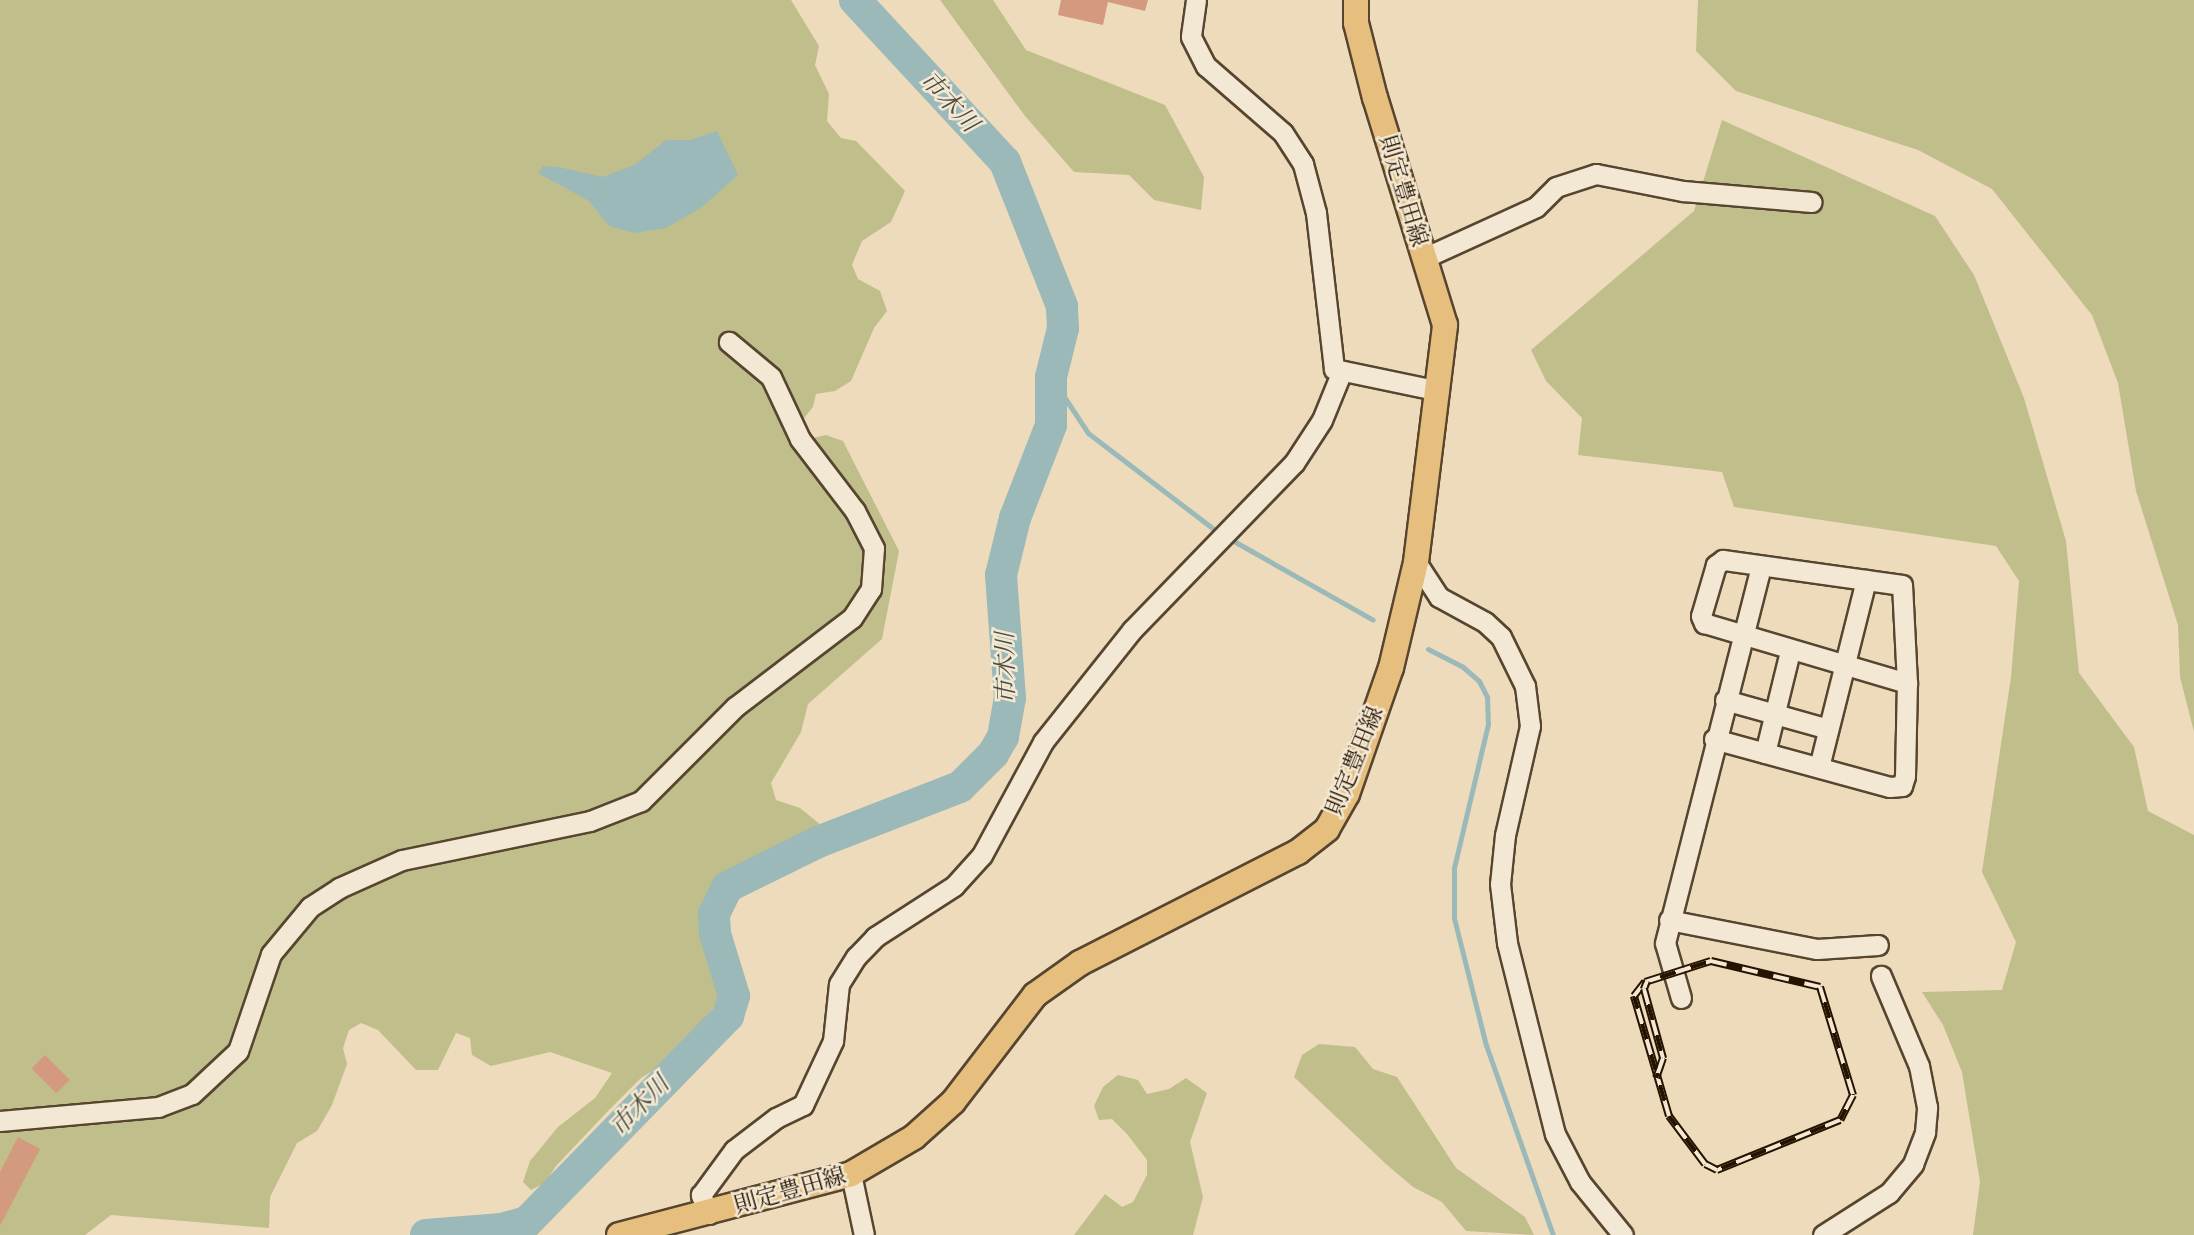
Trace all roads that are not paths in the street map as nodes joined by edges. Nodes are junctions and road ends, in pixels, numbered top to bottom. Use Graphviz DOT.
graph roads {
  1 [pos="1196,0"];
  2 [pos="1356,0"];
  3 [pos="1812,202"];
  4 [pos="1424,258"];
  5 [pos="729,342"];
  6 [pos="1342,371"];
  7 [pos="1439,391"];
  8 [pos="1416,562"];
  9 [pos="1761,566"];
  10 [pos="1866,580"];
  11 [pos="1741,636"];
  12 [pos="1790,651"];
  13 [pos="1844,666"];
  14 [pos="1907,683"];
  15 [pos="1725,700"];
  16 [pos="1775,713"];
  17 [pos="1828,729"];
  18 [pos="1714,739"];
  19 [pos="1765,752"];
  20 [pos="1819,767"];
  21 [pos="1670,920"];
  22 [pos="1878,945"];
  23 [pos="1881,976"];
  24 [pos="1681,998"];
  25 [pos="0,1121"];
  26 [pos="851,1174"];
  27 [pos="709,1214"];
  28 [pos="619,1235"];
  29 [pos="864,1235"];
  30 [pos="1623,1235"];
  31 [pos="1823,1235"];
  1 -- 6 [label="street"];
  2 -- 4 [label="main road, 則定豊田線"];
  3 -- 4 [label="street"];
  4 -- 7 [label="main road, 則定豊田線"];
  5 -- 25 [label="street"];
  6 -- 7 [label="street"];
  6 -- 27 [label="street"];
  7 -- 8 [label="main road, 則定豊田線"];
  8 -- 26 [label="main road, 則定豊田線"];
  8 -- 30 [label="street"];
  9 -- 10 [label="street"];
  9 -- 11 [label="street"];
  9 -- 11 [label="street"];
  10 -- 13 [label="street"];
  10 -- 14 [label="street"];
  11 -- 12 [label="street"];
  11 -- 15 [label="street"];
  12 -- 13 [label="street"];
  12 -- 16 [label="street"];
  13 -- 14 [label="street"];
  13 -- 17 [label="street"];
  14 -- 20 [label="street"];
  15 -- 16 [label="street"];
  15 -- 18 [label="street"];
  16 -- 17 [label="street"];
  16 -- 19 [label="street"];
  17 -- 20 [label="street"];
  18 -- 19 [label="street"];
  18 -- 21 [label="street"];
  19 -- 20 [label="street"];
  21 -- 22 [label="street"];
  21 -- 24 [label="street"];
  23 -- 31 [label="street"];
  26 -- 27 [label="main road, 則定豊田線"];
  26 -- 29 [label="street"];
  27 -- 28 [label="main road, 則定豊田線"];
}
